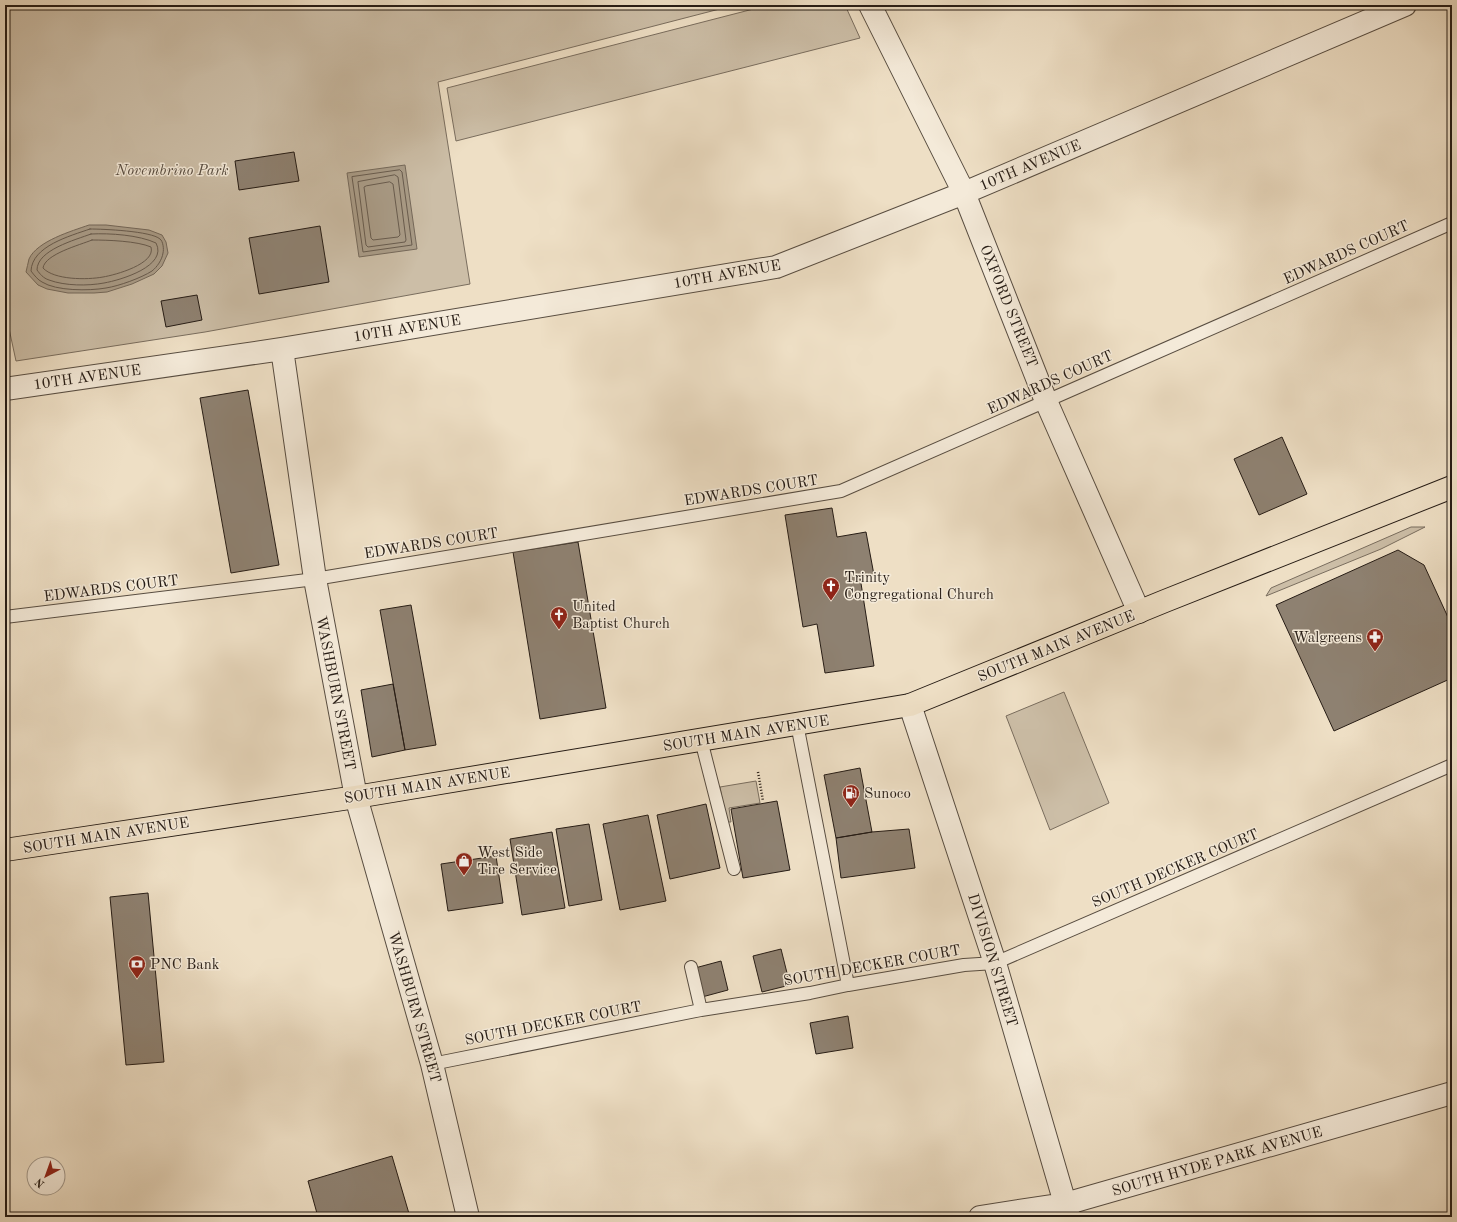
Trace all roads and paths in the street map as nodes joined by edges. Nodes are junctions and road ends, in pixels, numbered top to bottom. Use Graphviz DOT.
graph roads {
  1 [pos="870,5"];
  2 [pos="1405,5"];
  3 [pos="964,193"];
  4 [pos="1452,223"];
  5 [pos="282,348"];
  6 [pos="5,389"];
  7 [pos="1046,401"];
  8 [pos="1452,487"];
  9 [pos="315,579"];
  10 [pos="1139,612"];
  11 [pos="5,616"];
  12 [pos="910,705"];
  13 [pos="796,724"];
  14 [pos="700,740"];
  15 [pos="1452,765"];
  16 [pos="758,772"];
  17 [pos="356,797"];
  18 [pos="763,801"];
  19 [pos="5,850"];
  20 [pos="734,869"];
  21 [pos="995,963"];
  22 [pos="690,967"];
  23 [pos="848,985"];
  24 [pos="701,1010"];
  25 [pos="432,1064"];
  26 [pos="1452,1093"];
  27 [pos="1067,1211"];
  28 [pos="468,1217"];
  29 [pos="980,1217"];
  1 -- 3 [label="street, OXFORD STREET"];
  2 -- 3 [label="street, 10TH AVENUE"];
  3 -- 5 [label="street, 10TH AVENUE"];
  3 -- 7 [label="street, OXFORD STREET"];
  4 -- 7 [label="lane, EDWARDS COURT"];
  5 -- 6 [label="street, 10TH AVENUE"];
  5 -- 9 [label="street, WASHBURN STREET"];
  7 -- 9 [label="lane, EDWARDS COURT"];
  7 -- 10 [label="street, OXFORD STREET"];
  8 -- 10 [label="main road, SOUTH MAIN AVENUE"];
  9 -- 11 [label="lane, EDWARDS COURT"];
  9 -- 17 [label="street, WASHBURN STREET"];
  10 -- 12 [label="main road, SOUTH MAIN AVENUE"];
  12 -- 13 [label="main road, SOUTH MAIN AVENUE"];
  12 -- 21 [label="street, DIVISION STREET"];
  13 -- 14 [label="main road, SOUTH MAIN AVENUE"];
  13 -- 23 [label="lane"];
  14 -- 17 [label="main road, SOUTH MAIN AVENUE"];
  14 -- 20 [label="lane"];
  15 -- 21 [label="lane, SOUTH DECKER COURT"];
  16 -- 18 [label="path"];
  17 -- 19 [label="main road, SOUTH MAIN AVENUE"];
  17 -- 25 [label="street, WASHBURN STREET"];
  21 -- 23 [label="lane, SOUTH DECKER COURT"];
  21 -- 27 [label="street, DIVISION STREET"];
  22 -- 24 [label="lane"];
  23 -- 24 [label="lane, SOUTH DECKER COURT"];
  24 -- 25 [label="lane, SOUTH DECKER COURT"];
  25 -- 28 [label="street, WASHBURN STREET"];
  26 -- 27 [label="street, SOUTH HYDE PARK AVENUE"];
  27 -- 29 [label="street, SOUTH HYDE PARK AVENUE"];
}
